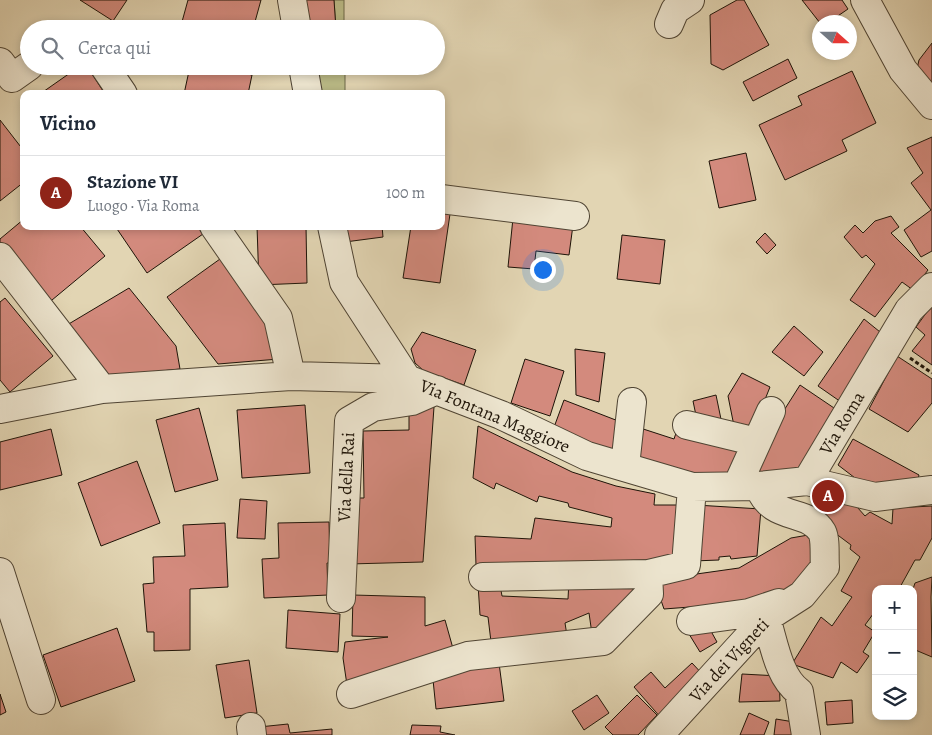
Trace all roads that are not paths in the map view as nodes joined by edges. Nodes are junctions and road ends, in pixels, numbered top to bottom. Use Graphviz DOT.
graph roads {
  1 [pos="292,0"];
  2 [pos="690,0"];
  3 [pos="865,0"];
  4 [pos="295,20"];
  5 [pos="670,24"];
  6 [pos="110,75"];
  7 [pos="305,75"];
  8 [pos="119,90"];
  9 [pos="307,90"];
  10 [pos="932,105"];
  11 [pos="445,199"];
  12 [pos="575,216"];
  13 [pos="217,230"];
  14 [pos="333,230"];
  15 [pos="0,257"];
  16 [pos="932,287"];
  17 [pos="291,376"];
  18 [pos="407,378"];
  19 [pos="102,388"];
  20 [pos="437,390"];
  21 [pos="632,402"];
  22 [pos="0,409"];
  23 [pos="771,410"];
  24 [pos="687,425"];
  25 [pos="757,442"];
  26 [pos="625,466"];
  27 [pos="807,481"];
  28 [pos="748,486"];
  29 [pos="692,487"];
  30 [pos="932,490"];
  31 [pos="0,572"];
  32 [pos="648,574"];
  33 [pos="483,577"];
  34 [pos="802,595"];
  35 [pos="341,598"];
  36 [pos="766,618"];
  37 [pos="691,621"];
  38 [pos="351,694"];
  39 [pos="41,700"];
  40 [pos="659,735"];
  41 [pos="806,735"];
  1 -- 4 [label="street"];
  2 -- 5 [label="street"];
  3 -- 10 [label="street"];
  6 -- 8 [label="street"];
  7 -- 9 [label="street"];
  11 -- 12 [label="street"];
  13 -- 17 [label="street"];
  14 -- 18 [label="street"];
  15 -- 19 [label="street"];
  16 -- 27 [label="street, Via Roma"];
  17 -- 18 [label="street, Via Fontana Maggiore"];
  17 -- 19 [label="street, Via Fontana Maggiore"];
  18 -- 20 [label="street, Via Fontana Maggiore"];
  19 -- 22 [label="street, Via Fontana Maggiore"];
  20 -- 26 [label="street, Via Fontana Maggiore"];
  20 -- 35 [label="street, Via della Rai"];
  21 -- 26 [label="street"];
  23 -- 25 [label="street"];
  24 -- 25 [label="street"];
  25 -- 28 [label="street"];
  26 -- 29 [label="street, Via Fontana Maggiore"];
  27 -- 28 [label="street, Via Fontana Maggiore"];
  27 -- 30 [label="street"];
  28 -- 29 [label="street, Via Fontana Maggiore"];
  28 -- 34 [label="street, Via dei Vigneti"];
  29 -- 32 [label="street"];
  31 -- 39 [label="street"];
  32 -- 33 [label="street"];
  32 -- 38 [label="street"];
  34 -- 36 [label="street, Via dei Vigneti"];
  34 -- 37 [label="street"];
  36 -- 40 [label="street, Via dei Vigneti"];
  36 -- 41 [label="street"];
}
